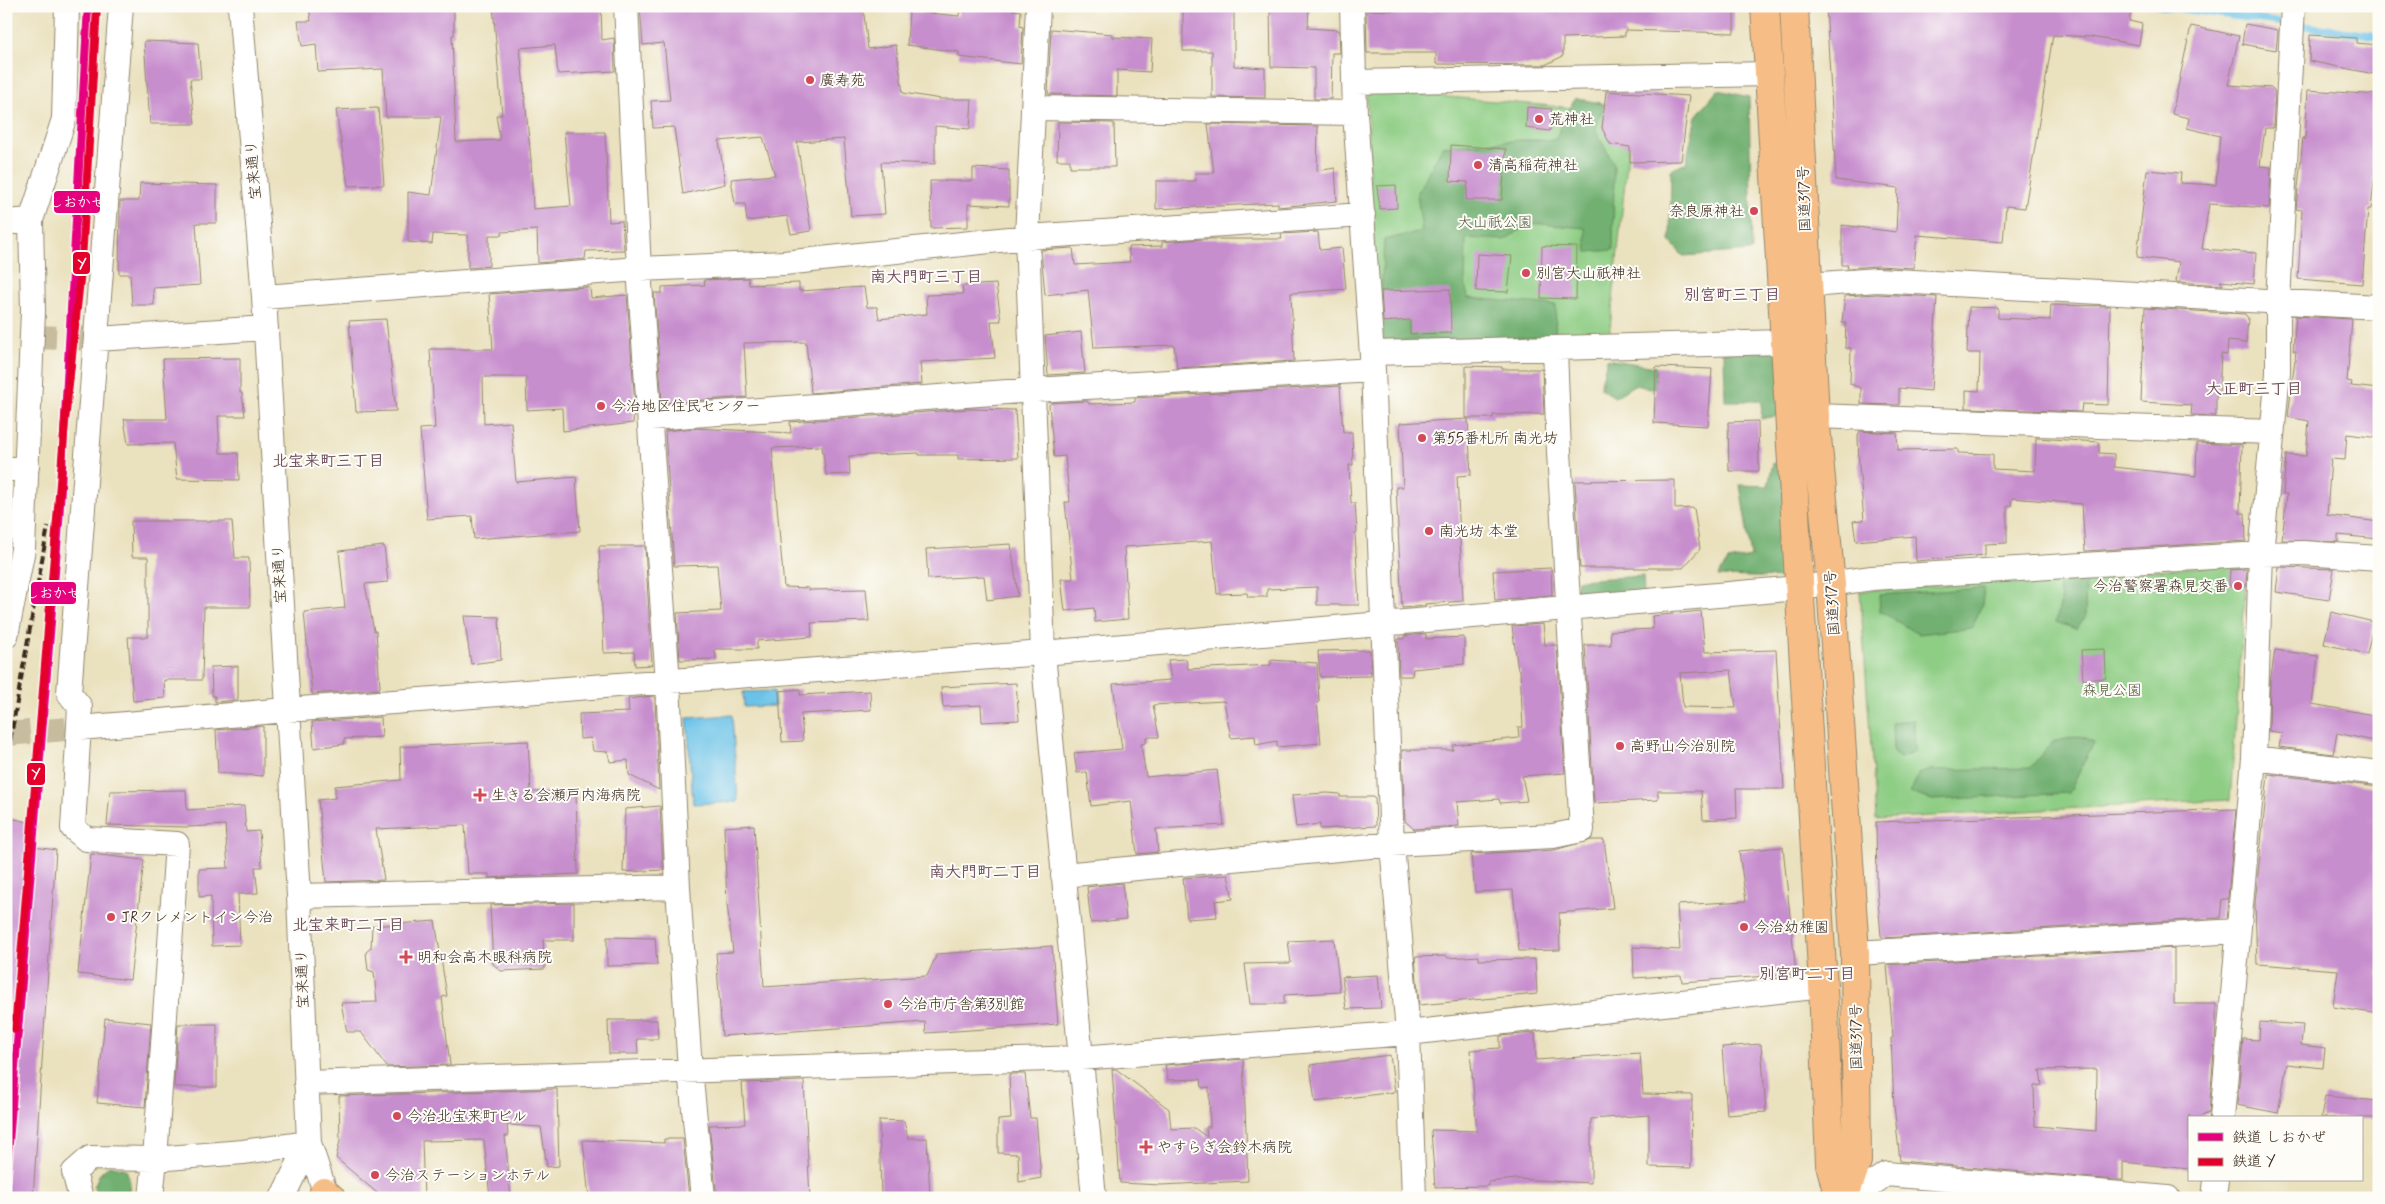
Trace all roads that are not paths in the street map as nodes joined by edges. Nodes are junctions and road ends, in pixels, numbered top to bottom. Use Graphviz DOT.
graph roads {
  1 [pos="67,6"];
  2 [pos="121,6"];
  3 [pos="240,6"];
  4 [pos="626,6"];
  5 [pos="1038,6"];
  6 [pos="1352,6"];
  7 [pos="1765,6"];
  8 [pos="1794,6"];
  9 [pos="2293,6"];
  10 [pos="1770,74"];
  11 [pos="1354,82"];
  12 [pos="1033,108"];
  13 [pos="1355,113"];
  14 [pos="1363,215"];
  15 [pos="31,220"];
  16 [pos="6,222"];
  17 [pos="1027,237"];
  18 [pos="640,269"];
  19 [pos="1808,285"];
  20 [pos="264,297"];
  21 [pos="2278,302"];
  22 [pos="2379,307"];
  23 [pos="266,328"];
  24 [pos="96,339"];
  25 [pos="1784,342"];
  26 [pos="1555,350"];
  27 [pos="1373,362"];
  28 [pos="1035,390"];
  29 [pos="1815,416"];
  30 [pos="651,418"];
  31 [pos="2272,432"];
  32 [pos="16,468"];
  33 [pos="2261,554"];
  34 [pos="2379,558"];
  35 [pos="1831,584"];
  36 [pos="1799,588"];
  37 [pos="1569,606"];
  38 [pos="1383,623"];
  39 [pos="6,636"];
  40 [pos="1043,653"];
  41 [pos="668,683"];
  42 [pos="287,710"];
  43 [pos="80,728"];
  44 [pos="2254,758"];
  45 [pos="2379,774"];
  46 [pos="1392,844"];
  47 [pos="1063,875"];
  48 [pos="678,887"];
  49 [pos="299,896"];
  50 [pos="2238,931"];
  51 [pos="1855,953"];
  52 [pos="1823,986"];
  53 [pos="1408,1033"];
  54 [pos="1080,1058"];
  55 [pos="690,1070"];
  56 [pos="306,1083"];
  57 [pos="2222,1116"];
  58 [pos="310,1143"];
  59 [pos="155,1159"];
  60 [pos="2216,1182"];
  61 [pos="327,1196"];
  62 [pos="81,1198"];
  63 [pos="151,1198"];
  64 [pos="282,1198"];
  65 [pos="703,1198"];
  66 [pos="1094,1198"];
  67 [pos="1414,1198"];
  68 [pos="1839,1198"];
  69 [pos="1844,1198"];
  70 [pos="1852,1198"];
  71 [pos="2168,1198"];
  72 [pos="2214,1198"];
  1 -- 15 [label="street"];
  2 -- 24 [label="street"];
  3 -- 20 [label="street, 宝来通り"];
  4 -- 18 [label="street"];
  5 -- 12 [label="street"];
  6 -- 11 [label="street"];
  7 -- 10 [label="highway, 国道317号"];
  8 -- 19 [label="highway, 国道317号"];
  9 -- 21 [label="street"];
  10 -- 11 [label="street"];
  10 -- 25 [label="highway, 国道317号"];
  11 -- 13 [label="street"];
  12 -- 13 [label="street"];
  12 -- 17 [label="street"];
  13 -- 14 [label="street"];
  14 -- 17 [label="street"];
  14 -- 27 [label="street"];
  15 -- 16 [label="street"];
  15 -- 32 [label="street"];
  17 -- 18 [label="street"];
  17 -- 28 [label="street"];
  18 -- 20 [label="street"];
  18 -- 30 [label="street"];
  19 -- 21 [label="street"];
  19 -- 29 [label="highway, 国道317号"];
  20 -- 23 [label="street, 宝来通り"];
  21 -- 22 [label="street"];
  21 -- 31 [label="street"];
  23 -- 24 [label="street"];
  23 -- 42 [label="street, 宝来通り"];
  24 -- 43 [label="street"];
  25 -- 26 [label="street"];
  25 -- 36 [label="highway, 国道317号"];
  26 -- 27 [label="street"];
  26 -- 37 [label="street"];
  27 -- 28 [label="street"];
  27 -- 38 [label="street"];
  28 -- 30 [label="street"];
  28 -- 40 [label="street"];
  29 -- 31 [label="street"];
  29 -- 35 [label="highway, 国道317号"];
  30 -- 41 [label="street"];
  31 -- 33 [label="street"];
  32 -- 39 [label="street"];
  33 -- 34 [label="street"];
  33 -- 35 [label="street"];
  33 -- 44 [label="street"];
  35 -- 36 [label="street"];
  35 -- 51 [label="highway, 国道317号"];
  36 -- 37 [label="street"];
  36 -- 52 [label="highway, 国道317号"];
  37 -- 38 [label="street"];
  37 -- 46 [label="street"];
  38 -- 40 [label="street"];
  38 -- 46 [label="street"];
  40 -- 41 [label="street"];
  40 -- 47 [label="street"];
  41 -- 42 [label="street"];
  41 -- 48 [label="street"];
  42 -- 43 [label="street"];
  42 -- 49 [label="street, 宝来通り"];
  43 -- 59 [label="street"];
  44 -- 45 [label="street"];
  44 -- 50 [label="street"];
  46 -- 47 [label="street"];
  46 -- 53 [label="street"];
  47 -- 54 [label="street"];
  48 -- 49 [label="street"];
  48 -- 55 [label="street"];
  49 -- 56 [label="street, 宝来通り"];
  50 -- 51 [label="street"];
  50 -- 57 [label="street"];
  51 -- 69 [label="highway, 国道317号"];
  52 -- 53 [label="street"];
  52 -- 68 [label="highway, 国道317号"];
  53 -- 54 [label="street"];
  53 -- 67 [label="street"];
  54 -- 55 [label="street"];
  54 -- 66 [label="street"];
  55 -- 56 [label="street"];
  55 -- 65 [label="street"];
  56 -- 58 [label="street, 宝来通り"];
  58 -- 59 [label="street"];
  58 -- 61 [label="street, 宝来通り"];
  58 -- 64 [label="street"];
  59 -- 62 [label="street"];
  59 -- 63 [label="street"];
  60 -- 72 [label="street"];
  70 -- 71 [label="street"];
}
